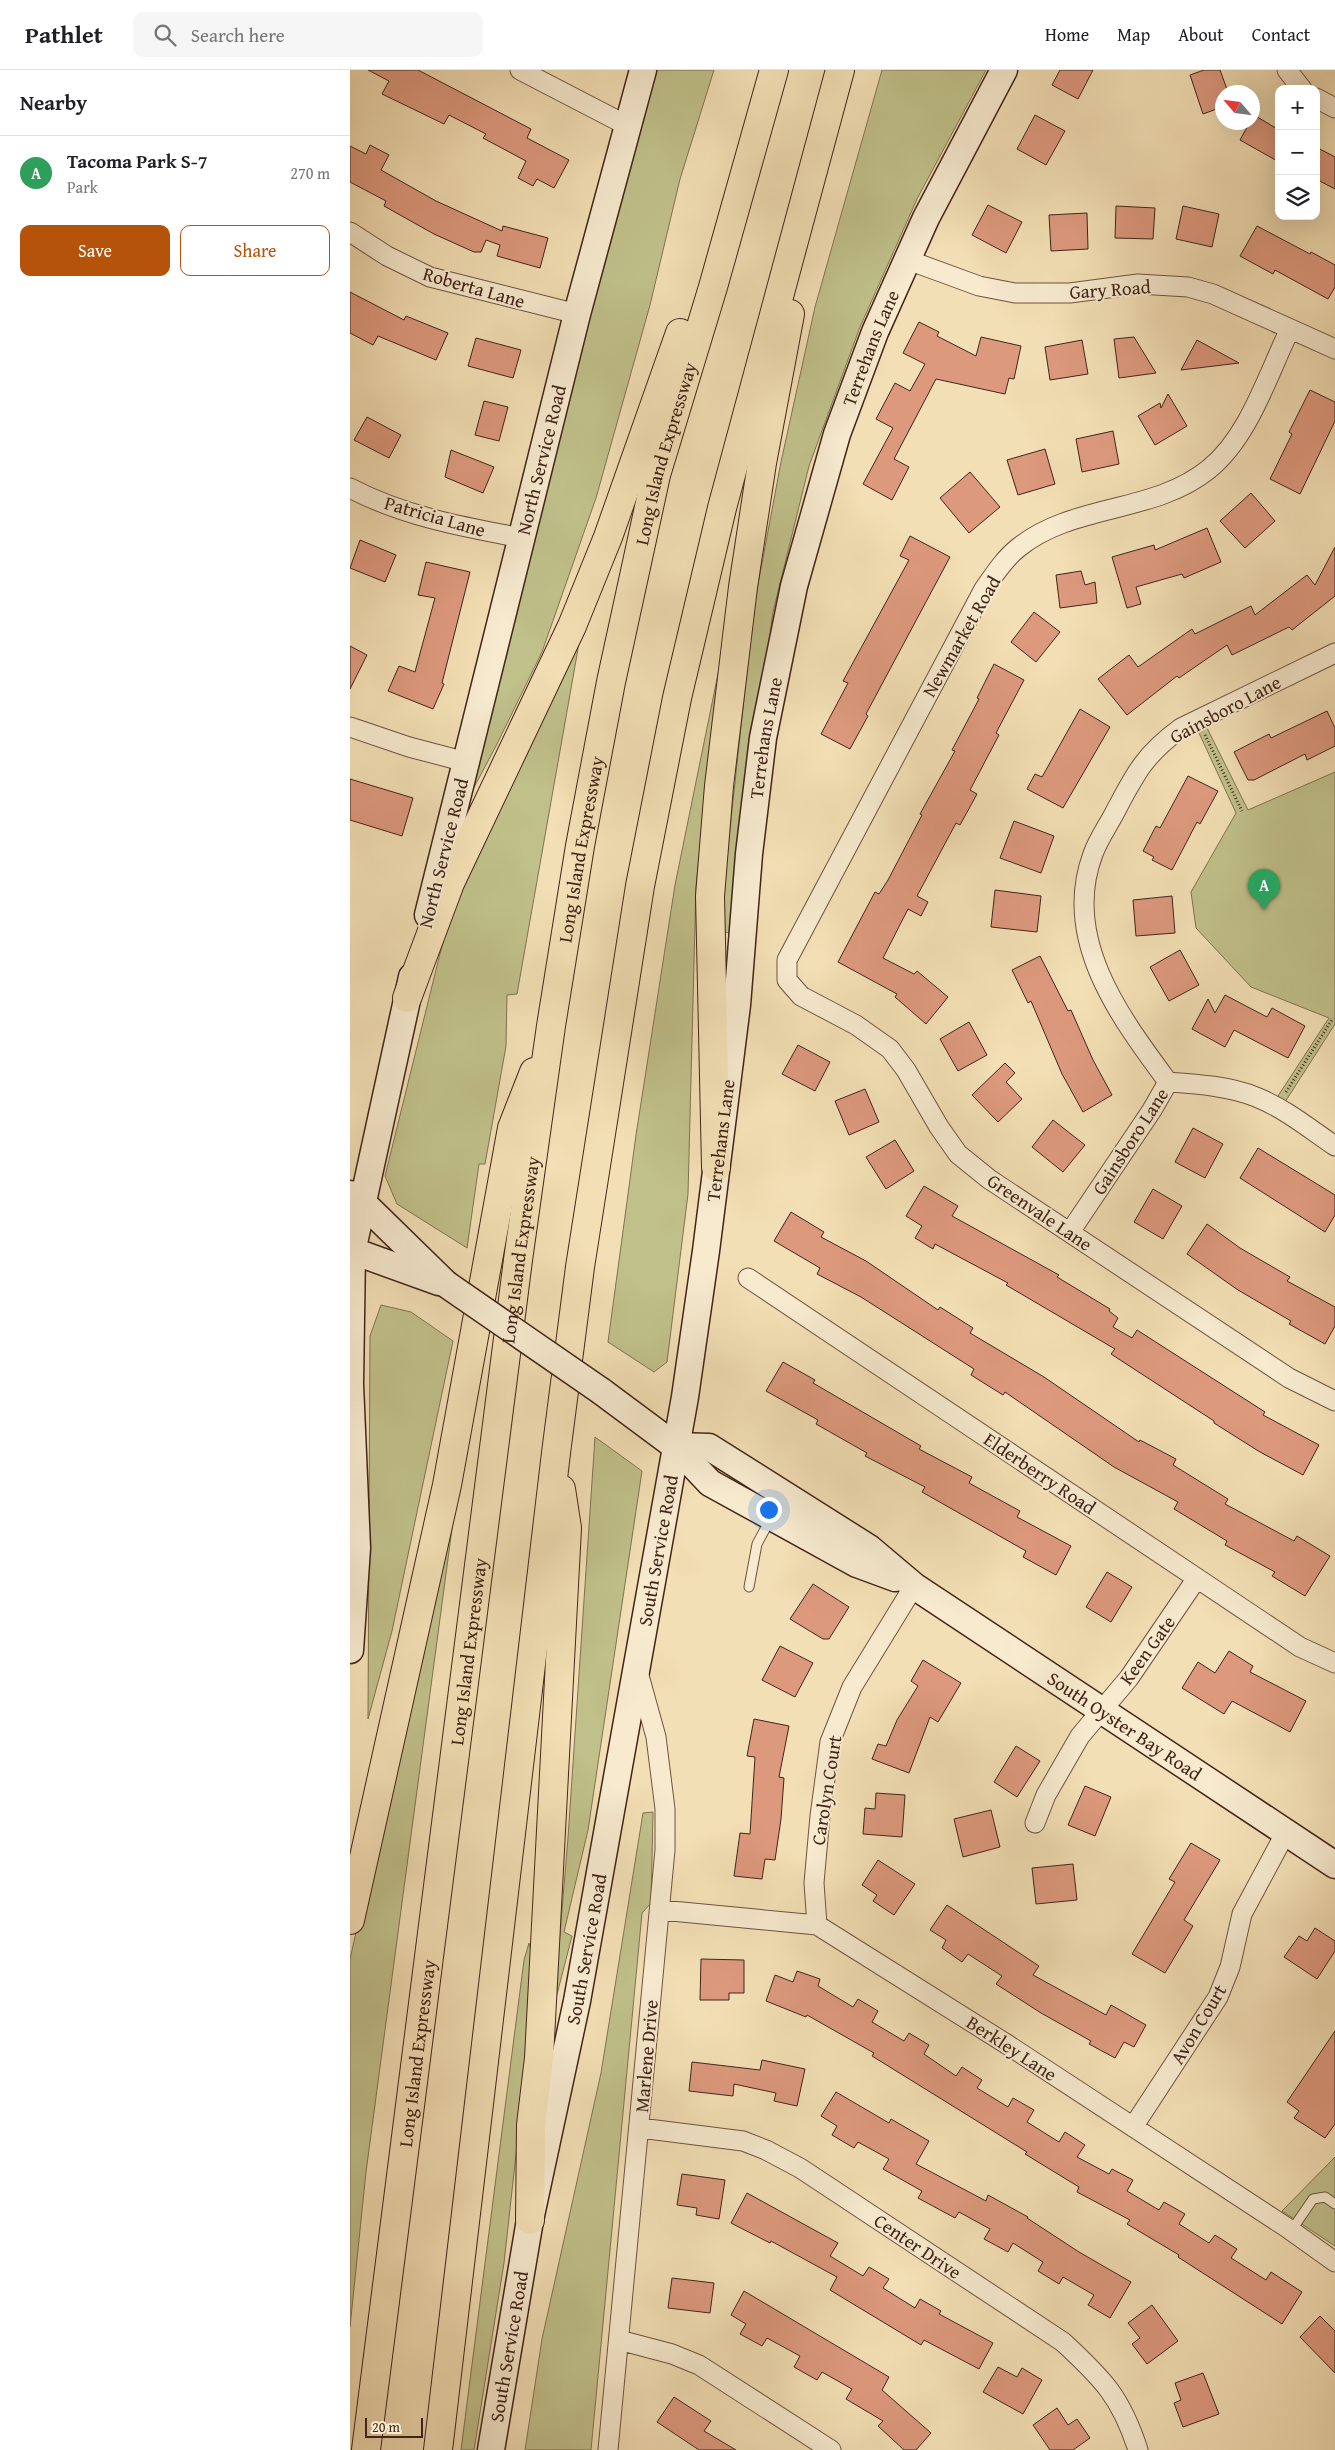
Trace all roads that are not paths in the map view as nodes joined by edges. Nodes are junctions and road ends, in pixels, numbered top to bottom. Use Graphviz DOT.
graph roads {
  1 [pos="520,70"];
  2 [pos="642,70"];
  3 [pos="1004,70"];
  4 [pos="773,71"];
  5 [pos="836,81"];
  6 [pos="1320,100"];
  7 [pos="1335,108"];
  8 [pos="628,126"];
  9 [pos="350,232"];
  10 [pos="908,260"];
  11 [pos="577,314"];
  12 [pos="1290,329"];
  13 [pos="1335,349"];
  14 [pos="350,488"];
  15 [pos="522,538"];
  16 [pos="1335,653"];
  17 [pos="350,727"];
  18 [pos="466,762"];
  19 [pos="788,980"];
  20 [pos="407,998"];
  21 [pos="551,1026"];
  22 [pos="1168,1082"];
  23 [pos="1335,1146"];
  24 [pos="716,1167"];
  25 [pos="356,1198"];
  26 [pos="1070,1232"];
  27 [pos="351,1251"];
  28 [pos="748,1278"];
  29 [pos="446,1284"];
  30 [pos="350,1312"];
  31 [pos="1335,1401"];
  32 [pos="351,1406"];
  33 [pos="675,1446"];
  34 [pos="556,1453"];
  35 [pos="771,1518"];
  36 [pos="353,1536"];
  37 [pos="1197,1578"];
  38 [pos="914,1586"];
  39 [pos="749,1587"];
  40 [pos="350,1650"];
  41 [pos="1335,1663"];
  42 [pos="636,1664"];
  43 [pos="1101,1711"];
  44 [pos="1034,1823"];
  45 [pos="1286,1832"];
  46 [pos="1335,1865"];
  47 [pos="661,1910"];
  48 [pos="350,1920"];
  49 [pos="817,1925"];
  50 [pos="1133,2127"];
  51 [pos="640,2128"];
  52 [pos="1335,2204"];
  53 [pos="530,2220"];
  54 [pos="1291,2231"];
  55 [pos="1335,2262"];
  56 [pos="619,2340"];
  57 [pos="366,2450"];
  58 [pos="438,2450"];
  59 [pos="491,2450"];
  60 [pos="608,2450"];
  61 [pos="831,2450"];
  62 [pos="1138,2450"];
  1 -- 8 [label="street"];
  2 -- 8 [label="main road, North Service Road"];
  3 -- 10 [label="main road, Terrehans Lane"];
  4 -- 20 [label="highway"];
  4 -- 21 [label="highway, Long Island Expressway"];
  5 -- 24 [label="highway"];
  5 -- 34 [label="highway"];
  6 -- 7 [label="street"];
  8 -- 11 [label="main road, North Service Road"];
  9 -- 11 [label="street, Roberta Lane"];
  10 -- 12 [label="street, Gary Road"];
  10 -- 24 [label="main road, Terrehans Lane"];
  11 -- 15 [label="main road, North Service Road"];
  12 -- 13 [label="street, Gary Road"];
  12 -- 19 [label="street, Newmarket Road"];
  14 -- 15 [label="street, Patricia Lane"];
  15 -- 18 [label="main road, North Service Road"];
  16 -- 22 [label="street, Gainsboro Lane"];
  17 -- 18 [label="street"];
  18 -- 20 [label="main road, North Service Road"];
  19 -- 26 [label="street, Greenvale Lane"];
  20 -- 25 [label="main road, North Service Road"];
  21 -- 48 [label="highway"];
  21 -- 57 [label="highway, Long Island Expressway"];
  22 -- 23 [label="street"];
  22 -- 26 [label="street, Gainsboro Lane"];
  24 -- 33 [label="main road, Terrehans Lane"];
  25 -- 27 [label="main road, North Service Road"];
  25 -- 29 [label="main road, South Oyster Bay Road"];
  26 -- 31 [label="street, Greenvale Lane"];
  27 -- 29 [label="main road, South Oyster Bay Road"];
  27 -- 30 [label="main road, North Service Road"];
  28 -- 37 [label="street, Elderberry Road"];
  29 -- 33 [label="main road, South Oyster Bay Road, bridge"];
  30 -- 32 [label="main road, North Service Road"];
  32 -- 36 [label="main road, North Service Road"];
  33 -- 35 [label="main road, South Oyster Bay Road"];
  33 -- 38 [label="main road, South Oyster Bay Road"];
  33 -- 42 [label="main road, South Service Road"];
  34 -- 53 [label="highway"];
  34 -- 58 [label="highway"];
  35 -- 38 [label="main road, South Oyster Bay Road"];
  35 -- 39 [label="lane"];
  36 -- 40 [label="main road, North Service Road"];
  37 -- 41 [label="street, Elderberry Road"];
  37 -- 43 [label="street, Keen Gate"];
  38 -- 43 [label="main road, South Oyster Bay Road"];
  38 -- 49 [label="street, Carolyn Court"];
  42 -- 47 [label="street, Marlene Drive"];
  42 -- 53 [label="main road, South Service Road"];
  43 -- 44 [label="street, Keen Gate"];
  43 -- 45 [label="main road, South Oyster Bay Road"];
  45 -- 46 [label="main road, South Oyster Bay Road"];
  45 -- 50 [label="street, Avon Court"];
  47 -- 49 [label="street, Berkley Lane"];
  47 -- 51 [label="street, Marlene Drive"];
  49 -- 50 [label="street, Berkley Lane"];
  50 -- 54 [label="street, Berkley Lane"];
  51 -- 56 [label="street, Marlene Drive"];
  51 -- 62 [label="street, Center Drive"];
  52 -- 54 [label="lane"];
  53 -- 59 [label="main road, South Service Road"];
  54 -- 55 [label="street, Berkley Lane"];
  56 -- 60 [label="street, Marlene Drive"];
  56 -- 61 [label="street"];
}
